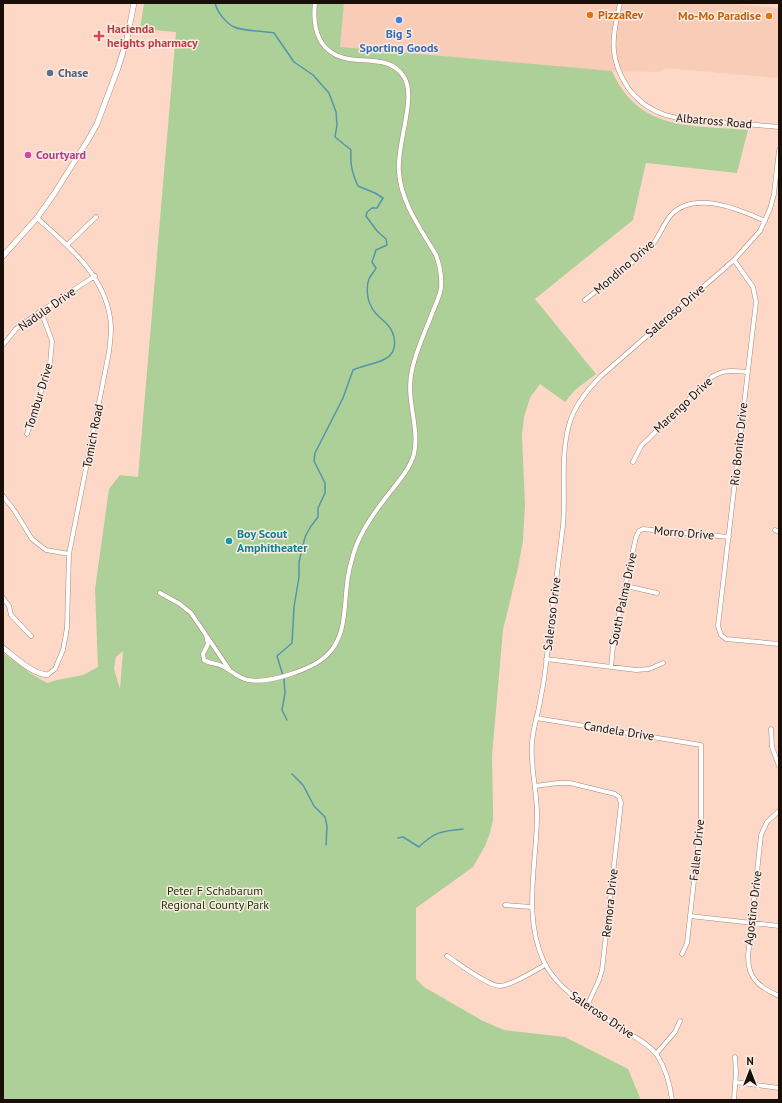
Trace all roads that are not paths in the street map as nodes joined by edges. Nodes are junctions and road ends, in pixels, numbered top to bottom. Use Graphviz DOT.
graph roads {
  1 [pos="134,3"];
  2 [pos="315,3"];
  3 [pos="620,3"];
  4 [pos="779,127"];
  5 [pos="779,150"];
  6 [pos="96,217"];
  7 [pos="37,218"];
  8 [pos="765,221"];
  9 [pos="67,244"];
  10 [pos="3,256"];
  11 [pos="734,260"];
  12 [pos="94,276"];
  13 [pos="585,300"];
  14 [pos="41,311"];
  15 [pos="3,345"];
  16 [pos="747,372"];
  17 [pos="28,434"];
  18 [pos="633,462"];
  19 [pos="3,496"];
  20 [pos="639,531"];
  21 [pos="729,537"];
  22 [pos="69,554"];
  23 [pos="626,586"];
  24 [pos="160,593"];
  25 [pos="657,593"];
  26 [pos="3,598"];
  27 [pos="31,636"];
  28 [pos="206,636"];
  29 [pos="779,644"];
  30 [pos="3,648"];
  31 [pos="546,659"];
  32 [pos="663,663"];
  33 [pos="610,667"];
  34 [pos="230,671"];
  35 [pos="47,675"];
  36 [pos="536,718"];
  37 [pos="771,728"];
  38 [pos="701,745"];
  39 [pos="779,766"];
  40 [pos="535,786"];
  41 [pos="779,811"];
  42 [pos="505,905"];
  43 [pos="532,907"];
  44 [pos="690,916"];
  45 [pos="751,923"];
  46 [pos="779,926"];
  47 [pos="682,954"];
  48 [pos="447,956"];
  49 [pos="545,965"];
  50 [pos="779,996"];
  51 [pos="587,1006"];
  52 [pos="680,1021"];
  53 [pos="656,1054"];
  54 [pos="735,1057"];
  55 [pos="735,1082"];
  56 [pos="779,1088"];
  57 [pos="672,1100"];
  58 [pos="734,1100"];
  1 -- 7 [label="street"];
  2 -- 34 [label="street"];
  3 -- 4 [label="street, Albatross Road"];
  5 -- 8 [label="street, Saleroso Drive"];
  6 -- 9 [label="street"];
  7 -- 9 [label="street, Tomich Road"];
  7 -- 10 [label="street"];
  8 -- 11 [label="street, Saleroso Drive"];
  8 -- 13 [label="street, Mondino Drive"];
  9 -- 12 [label="street, Tomich Road"];
  11 -- 16 [label="street, Rio Bonito Drive"];
  11 -- 31 [label="street, Saleroso Drive"];
  12 -- 14 [label="street, Nadula Drive"];
  12 -- 22 [label="street, Tomich Road"];
  14 -- 15 [label="street, Nadula Drive"];
  14 -- 17 [label="street, Tombur Drive"];
  16 -- 18 [label="street, Marengo Drive"];
  16 -- 21 [label="street, Rio Bonito Drive"];
  19 -- 22 [label="street"];
  20 -- 21 [label="street, Morro Drive"];
  20 -- 23 [label="street, South Palma Drive"];
  21 -- 29 [label="street, Rio Bonito Drive"];
  22 -- 35 [label="street, Tomich Road"];
  23 -- 25 [label="street"];
  23 -- 33 [label="street, South Palma Drive"];
  24 -- 28 [label="street"];
  26 -- 27 [label="street"];
  28 -- 34 [label="street"];
  28 -- 34 [label="street"];
  30 -- 35 [label="street"];
  31 -- 33 [label="street"];
  31 -- 36 [label="street, Saleroso Drive"];
  32 -- 33 [label="street"];
  36 -- 38 [label="street, Candela Drive"];
  36 -- 40 [label="street, Saleroso Drive"];
  37 -- 39 [label="street"];
  38 -- 44 [label="street, Fallen Drive"];
  40 -- 43 [label="street, Saleroso Drive"];
  40 -- 51 [label="street, Remora Drive"];
  41 -- 45 [label="street, Agostino Drive"];
  42 -- 43 [label="street"];
  43 -- 49 [label="street, Saleroso Drive"];
  44 -- 45 [label="street"];
  44 -- 47 [label="street, Fallen Drive"];
  45 -- 46 [label="street"];
  45 -- 50 [label="street, Agostino Drive"];
  48 -- 49 [label="street"];
  49 -- 51 [label="street, Saleroso Drive"];
  51 -- 53 [label="street, Saleroso Drive"];
  52 -- 53 [label="street"];
  53 -- 57 [label="street, Saleroso Drive"];
  54 -- 55 [label="street"];
  55 -- 56 [label="street"];
  55 -- 58 [label="street"];
}
